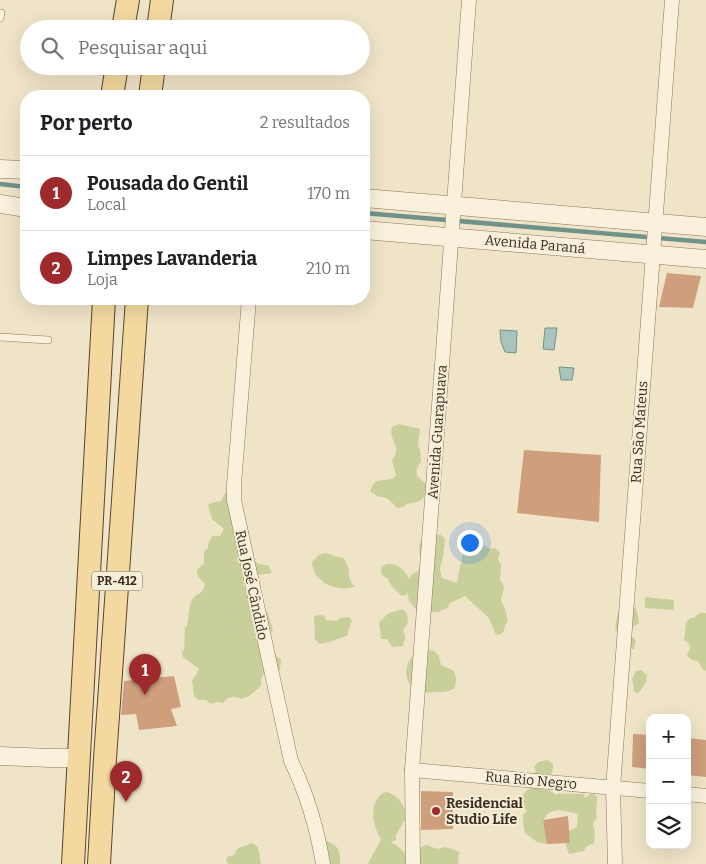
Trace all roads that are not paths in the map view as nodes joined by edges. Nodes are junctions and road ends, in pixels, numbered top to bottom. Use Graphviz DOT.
graph roads {
  1 [pos="128,0"];
  2 [pos="162,0"];
  3 [pos="469,0"];
  4 [pos="672,0"];
  5 [pos="125,20"];
  6 [pos="159,20"];
  7 [pos="116,75"];
  8 [pos="153,75"];
  9 [pos="113,90"];
  10 [pos="151,90"];
  11 [pos="0,169"];
  12 [pos="20,170"];
  13 [pos="370,199"];
  14 [pos="0,204"];
  15 [pos="20,207"];
  16 [pos="453,209"];
  17 [pos="655,226"];
  18 [pos="706,227"];
  19 [pos="370,230"];
  20 [pos="452,235"];
  21 [pos="653,250"];
  22 [pos="706,259"];
  23 [pos="104,305"];
  24 [pos="137,305"];
  25 [pos="249,305"];
  26 [pos="0,337"];
  27 [pos="48,340"];
  28 [pos="0,756"];
  29 [pos="79,758"];
  30 [pos="412,770"];
  31 [pos="612,788"];
  32 [pos="646,791"];
  33 [pos="691,794"];
  34 [pos="706,796"];
  35 [pos="73,864"];
  36 [pos="90,864"];
  37 [pos="99,864"];
  38 [pos="323,864"];
  39 [pos="413,864"];
  40 [pos="614,864"];
  1 -- 5 [label="main road"];
  2 -- 6 [label="main road"];
  3 -- 16 [label="street, Avenida Guarapuava"];
  4 -- 17 [label="street, Rua São Mateus"];
  7 -- 9 [label="main road"];
  8 -- 10 [label="main road"];
  11 -- 12 [label="street"];
  13 -- 16 [label="street"];
  14 -- 15 [label="street"];
  16 -- 17 [label="street"];
  16 -- 20 [label="street, Avenida Guarapuava"];
  17 -- 18 [label="street"];
  17 -- 21 [label="street, Rua São Mateus"];
  19 -- 20 [label="street, Avenida Paraná"];
  20 -- 21 [label="street, Avenida Paraná"];
  20 -- 30 [label="street, Avenida Guarapuava"];
  21 -- 22 [label="street, Avenida Paraná"];
  21 -- 31 [label="street, Rua São Mateus"];
  23 -- 29 [label="main road, PR-412"];
  24 -- 37 [label="main road, PR-412"];
  25 -- 38 [label="street, Rua José Cândido"];
  26 -- 27 [label="lane"];
  28 -- 29 [label="street"];
  29 -- 35 [label="main road, PR-412"];
  29 -- 36 [label="main road"];
  30 -- 31 [label="street, Rua Rio Negro"];
  30 -- 39 [label="street, Avenida Guarapuava"];
  31 -- 32 [label="street, Rua Rio Negro"];
  31 -- 40 [label="street, Rua São Mateus"];
  33 -- 34 [label="street"];
}
